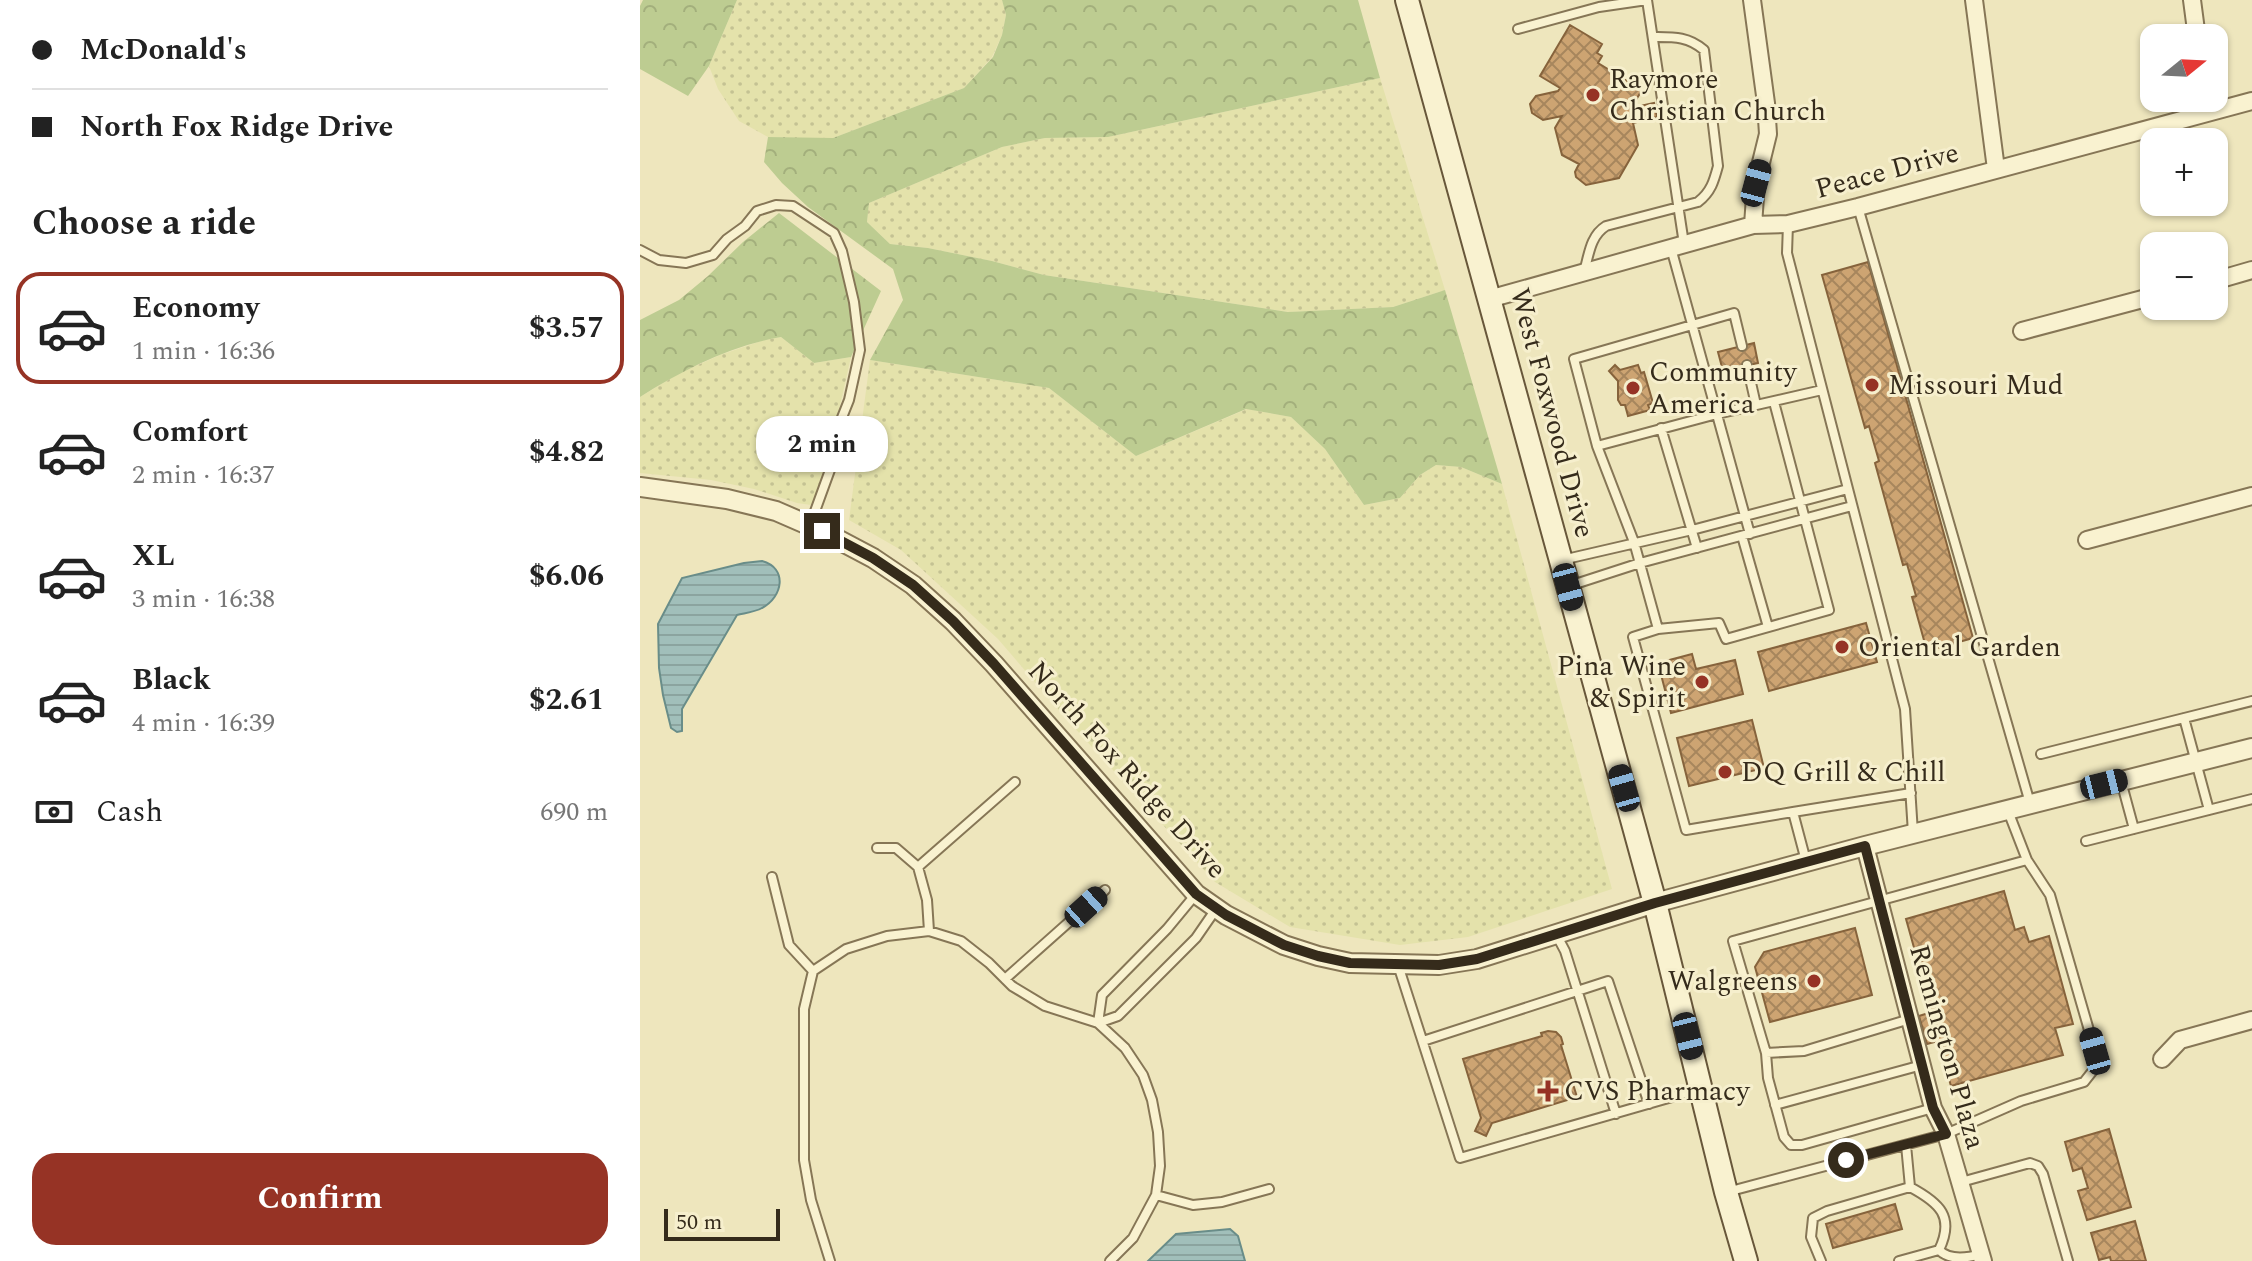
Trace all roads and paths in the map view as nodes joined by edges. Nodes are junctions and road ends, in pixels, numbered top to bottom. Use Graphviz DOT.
graph roads {
  1 [pos="1407,0"];
  2 [pos="1647,0"];
  3 [pos="1752,0"];
  4 [pos="1974,0"];
  5 [pos="2192,0"];
  6 [pos="2195,24"];
  7 [pos="1518,29"];
  8 [pos="1653,37"];
  9 [pos="2252,101"];
  10 [pos="2228,103"];
  11 [pos="2184,112"];
  12 [pos="1996,169"];
  13 [pos="1858,207"];
  14 [pos="1679,208"];
  15 [pos="1788,224"];
  16 [pos="1753,225"];
  17 [pos="1678,246"];
  18 [pos="640,250"];
  19 [pos="2252,270"];
  20 [pos="1584,272"];
  21 [pos="2228,277"];
  22 [pos="1489,299"];
  23 [pos="2140,300"];
  24 [pos="1692,324"];
  25 [pos="2022,331"];
  26 [pos="1742,346"];
  27 [pos="1747,365"];
  28 [pos="1822,390"];
  29 [pos="1774,402"];
  30 [pos="1756,405"];
  31 [pos="1717,414"];
  32 [pos="1661,428"];
  33 [pos="1597,446"];
  34 [pos="640,487"];
  35 [pos="1848,489"];
  36 [pos="2252,496"];
  37 [pos="1800,503"];
  38 [pos="1852,506"];
  39 [pos="1746,517"];
  40 [pos="1804,519"];
  41 [pos="810,525"];
  42 [pos="1692,530"];
  43 [pos="1746,535"];
  44 [pos="2087,540"];
  45 [pos="1634,542"];
  46 [pos="1697,548"];
  47 [pos="1561,560"];
  48 [pos="1640,563"];
  49 [pos="1568,587"];
  50 [pos="1768,627"];
  51 [pos="1658,629"];
  52 [pos="2252,701"];
  53 [pos="2184,718"];
  54 [pos="2252,748"];
  55 [pos="2041,754"];
  56 [pos="2195,762"];
  57 [pos="2121,780"];
  58 [pos="1015,782"];
  59 [pos="1911,793"];
  60 [pos="2252,799"];
  61 [pos="2030,804"];
  62 [pos="2209,810"];
  63 [pos="2007,811"];
  64 [pos="1793,812"];
  65 [pos="2134,829"];
  66 [pos="1913,833"];
  67 [pos="2086,841"];
  68 [pos="1865,846"];
  69 [pos="877,848"];
  70 [pos="2027,860"];
  71 [pos="1806,862"];
  72 [pos="918,867"];
  73 [pos="772,877"];
  74 [pos="1105,890"];
  75 [pos="1196,894"];
  76 [pos="1879,900"];
  77 [pos="1655,903"];
  78 [pos="1216,908"];
  79 [pos="929,931"];
  80 [pos="1557,935"];
  81 [pos="1398,965"];
  82 [pos="813,971"];
  83 [pos="1005,979"];
  84 [pos="1577,990"];
  85 [pos="1910,1019"];
  86 [pos="2252,1020"];
  87 [pos="1098,1023"];
  88 [pos="1423,1041"];
  89 [pos="1766,1053"];
  90 [pos="2162,1059"];
  91 [pos="1922,1065"];
  92 [pos="1701,1089"];
  93 [pos="1649,1104"];
  94 [pos="1775,1105"];
  95 [pos="1933,1108"];
  96 [pos="1616,1114"];
  97 [pos="1946,1134"];
  98 [pos="1906,1145"];
  99 [pos="1960,1182"];
  100 [pos="1910,1187"];
  101 [pos="1269,1189"];
  102 [pos="1726,1192"];
  103 [pos="1156,1195"];
  104 [pos="1939,1250"];
  105 [pos="1982,1258"];
  106 [pos="830,1261"];
  107 [pos="1110,1261"];
  108 [pos="1746,1261"];
  109 [pos="1821,1261"];
  110 [pos="1899,1261"];
  111 [pos="2068,1261"];
  1 -- 22 [label="main road, West Foxwood Drive"];
  2 -- 7 [label="lane"];
  2 -- 8 [label="lane"];
  3 -- 16 [label="street"];
  4 -- 12 [label="street"];
  5 -- 6 [label="street"];
  8 -- 14 [label="lane"];
  8 -- 14 [label="lane"];
  9 -- 10 [label="street, Peace Drive"];
  11 -- 12 [label="street, Peace Drive"];
  12 -- 13 [label="street, Peace Drive"];
  13 -- 15 [label="street, Peace Drive"];
  13 -- 61 [label="lane"];
  14 -- 17 [label="lane"];
  14 -- 20 [label="lane"];
  15 -- 16 [label="street, Peace Drive"];
  15 -- 28 [label="lane"];
  16 -- 17 [label="street, Peace Drive"];
  17 -- 20 [label="street, Peace Drive"];
  17 -- 24 [label="lane"];
  18 -- 41 [label="lane"];
  19 -- 21 [label="street"];
  20 -- 22 [label="street, Peace Drive"];
  22 -- 47 [label="main road, West Foxwood Drive"];
  23 -- 25 [label="street"];
  24 -- 26 [label="lane"];
  24 -- 31 [label="lane"];
  24 -- 33 [label="lane"];
  27 -- 30 [label="lane"];
  28 -- 29 [label="lane"];
  28 -- 35 [label="lane"];
  29 -- 30 [label="lane"];
  29 -- 37 [label="lane"];
  30 -- 31 [label="lane"];
  31 -- 32 [label="lane"];
  31 -- 39 [label="lane"];
  32 -- 33 [label="lane"];
  32 -- 42 [label="lane"];
  33 -- 45 [label="lane"];
  34 -- 41 [label="street, North Fox Ridge Drive"];
  35 -- 37 [label="lane"];
  35 -- 38 [label="lane"];
  36 -- 44 [label="street"];
  37 -- 39 [label="lane"];
  37 -- 40 [label="lane"];
  38 -- 40 [label="lane"];
  38 -- 59 [label="lane"];
  39 -- 42 [label="lane"];
  39 -- 43 [label="lane"];
  40 -- 43 [label="lane"];
  40 -- 50 [label="lane"];
  41 -- 75 [label="street, North Fox Ridge Drive"];
  42 -- 45 [label="lane"];
  42 -- 46 [label="lane"];
  43 -- 46 [label="lane"];
  43 -- 50 [label="lane"];
  45 -- 47 [label="lane"];
  45 -- 48 [label="lane"];
  46 -- 48 [label="lane"];
  47 -- 49 [label="main road, West Foxwood Drive"];
  48 -- 49 [label="lane"];
  48 -- 51 [label="lane"];
  49 -- 77 [label="main road, West Foxwood Drive"];
  50 -- 51 [label="lane"];
  51 -- 64 [label="lane"];
  52 -- 53 [label="lane"];
  53 -- 55 [label="lane"];
  53 -- 56 [label="lane"];
  54 -- 56 [label="street, North Fox Ridge Drive"];
  56 -- 57 [label="street, North Fox Ridge Drive"];
  56 -- 62 [label="lane"];
  57 -- 61 [label="street, North Fox Ridge Drive"];
  57 -- 65 [label="lane"];
  58 -- 72 [label="lane"];
  59 -- 64 [label="lane"];
  59 -- 66 [label="lane"];
  60 -- 62 [label="lane"];
  61 -- 63 [label="street, North Fox Ridge Drive"];
  62 -- 65 [label="lane"];
  63 -- 66 [label="street, North Fox Ridge Drive"];
  63 -- 70 [label="lane"];
  64 -- 71 [label="lane"];
  65 -- 67 [label="lane"];
  66 -- 68 [label="street, North Fox Ridge Drive"];
  68 -- 71 [label="street, North Fox Ridge Drive"];
  68 -- 76 [label="street, Remington Plaza"];
  69 -- 72 [label="lane"];
  70 -- 76 [label="lane"];
  70 -- 97 [label="lane"];
  71 -- 77 [label="street, North Fox Ridge Drive"];
  72 -- 79 [label="lane"];
  73 -- 82 [label="lane"];
  74 -- 83 [label="lane"];
  75 -- 78 [label="street, North Fox Ridge Drive"];
  75 -- 87 [label="lane"];
  76 -- 85 [label="street, Remington Plaza"];
  76 -- 89 [label="lane"];
  77 -- 80 [label="street, North Fox Ridge Drive"];
  77 -- 92 [label="main road, West Foxwood Drive"];
  78 -- 81 [label="street, North Fox Ridge Drive"];
  78 -- 87 [label="lane"];
  79 -- 82 [label="lane"];
  79 -- 83 [label="lane"];
  80 -- 81 [label="street, North Fox Ridge Drive"];
  80 -- 84 [label="lane"];
  81 -- 88 [label="lane"];
  82 -- 106 [label="lane"];
  83 -- 87 [label="lane"];
  84 -- 88 [label="lane"];
  84 -- 93 [label="lane"];
  84 -- 96 [label="lane"];
  85 -- 89 [label="lane"];
  85 -- 91 [label="street, Remington Plaza"];
  86 -- 90 [label="street"];
  87 -- 103 [label="lane"];
  88 -- 96 [label="lane"];
  89 -- 94 [label="lane"];
  91 -- 94 [label="lane"];
  91 -- 95 [label="street, Remington Plaza"];
  92 -- 93 [label="lane"];
  92 -- 102 [label="main road, West Foxwood Drive"];
  93 -- 96 [label="lane"];
  94 -- 95 [label="lane"];
  95 -- 97 [label="street, Remington Plaza"];
  97 -- 98 [label="lane"];
  97 -- 99 [label="street, Remington Plaza"];
  98 -- 100 [label="lane"];
  98 -- 102 [label="lane"];
  99 -- 105 [label="street, Remington Plaza"];
  99 -- 111 [label="lane"];
  100 -- 104 [label="lane"];
  100 -- 109 [label="lane"];
  101 -- 103 [label="lane"];
  102 -- 108 [label="main road, West Foxwood Drive"];
  103 -- 107 [label="lane"];
  104 -- 105 [label="lane"];
  104 -- 110 [label="lane"];
}
